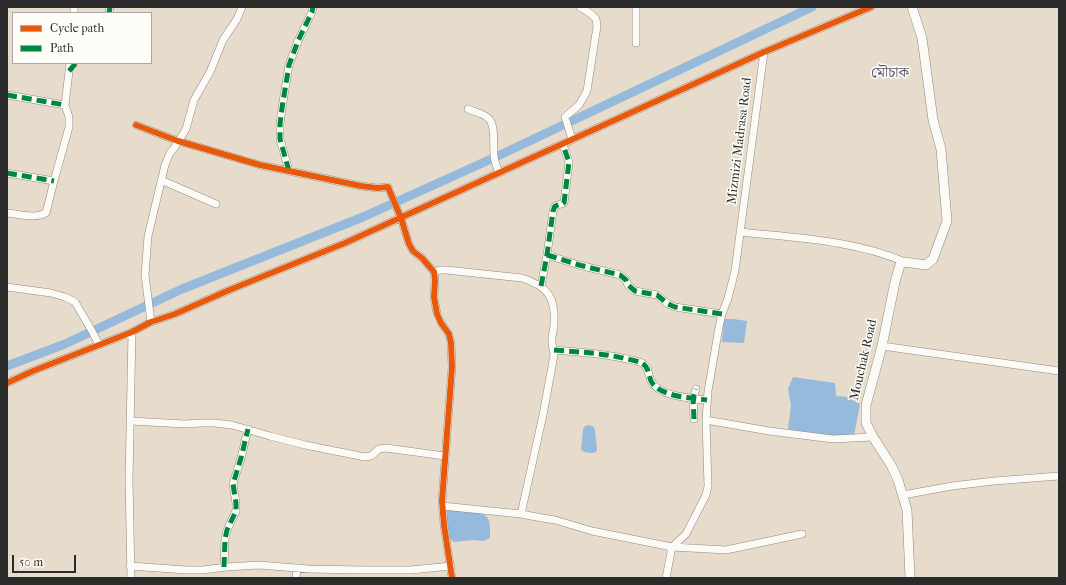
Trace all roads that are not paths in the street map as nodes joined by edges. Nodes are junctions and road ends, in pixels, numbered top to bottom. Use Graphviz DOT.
graph roads {
  1 [pos="242,7"];
  2 [pos="313,7"];
  3 [pos="580,7"];
  4 [pos="636,7"];
  5 [pos="871,7"];
  6 [pos="912,7"];
  7 [pos="636,43"];
  8 [pos="764,52"];
  9 [pos="70,64"];
  10 [pos="75,64"];
  11 [pos="69,71"];
  12 [pos="7,95"];
  13 [pos="65,104"];
  14 [pos="468,108"];
  15 [pos="136,125"];
  16 [pos="572,139"];
  17 [pos="178,141"];
  18 [pos="563,145"];
  19 [pos="289,171"];
  20 [pos="7,173"];
  21 [pos="499,173"];
  22 [pos="54,180"];
  23 [pos="161,180"];
  24 [pos="216,204"];
  25 [pos="7,213"];
  26 [pos="401,218"];
  27 [pos="740,232"];
  28 [pos="547,255"];
  29 [pos="905,262"];
  30 [pos="434,272"];
  31 [pos="541,286"];
  32 [pos="7,288"];
  33 [pos="722,314"];
  34 [pos="151,322"];
  35 [pos="132,332"];
  36 [pos="99,346"];
  37 [pos="882,346"];
  38 [pos="554,350"];
  39 [pos="1059,371"];
  40 [pos="7,382"];
  41 [pos="696,389"];
  42 [pos="694,398"];
  43 [pos="707,400"];
  44 [pos="694,419"];
  45 [pos="706,420"];
  46 [pos="131,422"];
  47 [pos="248,430"];
  48 [pos="873,438"];
  49 [pos="445,456"];
  50 [pos="1059,476"];
  51 [pos="903,495"];
  52 [pos="442,506"];
  53 [pos="521,514"];
  54 [pos="802,534"];
  55 [pos="672,547"];
  56 [pos="130,566"];
  57 [pos="450,566"];
  58 [pos="224,568"];
  59 [pos="297,568"];
  60 [pos="131,578"];
  61 [pos="296,578"];
  62 [pos="452,578"];
  63 [pos="666,578"];
  64 [pos="910,578"];
  1 -- 17 [label="street"];
  2 -- 19 [label="street"];
  3 -- 16 [label="street"];
  4 -- 7 [label="street"];
  5 -- 8 [label="street"];
  6 -- 29 [label="street"];
  8 -- 16 [label="street"];
  8 -- 27 [label="street, Mizmizi Madrasa Road"];
  9 -- 11 [label="street"];
  10 -- 11 [label="street"];
  11 -- 13 [label="street"];
  12 -- 13 [label="street"];
  13 -- 22 [label="street"];
  14 -- 21 [label="street"];
  15 -- 17 [label="street"];
  16 -- 18 [label="street"];
  17 -- 19 [label="street"];
  17 -- 23 [label="street"];
  18 -- 21 [label="street"];
  18 -- 28 [label="street"];
  19 -- 26 [label="street"];
  20 -- 22 [label="street"];
  21 -- 26 [label="street"];
  22 -- 25 [label="street"];
  23 -- 24 [label="street"];
  23 -- 34 [label="street"];
  26 -- 30 [label="street"];
  26 -- 34 [label="street"];
  27 -- 29 [label="street"];
  27 -- 33 [label="street, Mizmizi Madrasa Road"];
  28 -- 31 [label="street"];
  28 -- 33 [label="street"];
  29 -- 37 [label="street, Mouchak Road"];
  30 -- 31 [label="street"];
  30 -- 49 [label="street"];
  31 -- 38 [label="street"];
  32 -- 36 [label="street"];
  33 -- 43 [label="street, Mizmizi Madrasa Road"];
  34 -- 35 [label="street"];
  35 -- 36 [label="street"];
  35 -- 46 [label="street"];
  36 -- 40 [label="street"];
  37 -- 39 [label="street"];
  37 -- 48 [label="street, Mouchak Road"];
  38 -- 42 [label="street"];
  38 -- 53 [label="street"];
  41 -- 42 [label="street"];
  42 -- 43 [label="street"];
  42 -- 44 [label="street"];
  43 -- 45 [label="street, Mizmizi Madrasa Road"];
  45 -- 48 [label="street"];
  45 -- 55 [label="street, Mizmizi Madrasa Road"];
  46 -- 47 [label="street"];
  46 -- 56 [label="street"];
  47 -- 49 [label="street"];
  47 -- 58 [label="street"];
  48 -- 51 [label="street, Mouchak Road"];
  49 -- 52 [label="street"];
  50 -- 51 [label="street"];
  51 -- 64 [label="street, Mouchak Road"];
  52 -- 53 [label="street"];
  52 -- 57 [label="street"];
  53 -- 55 [label="street"];
  54 -- 55 [label="street"];
  55 -- 63 [label="street"];
  56 -- 58 [label="street"];
  56 -- 60 [label="street"];
  57 -- 59 [label="street"];
  57 -- 62 [label="street"];
  58 -- 59 [label="street"];
  59 -- 61 [label="street"];
}
